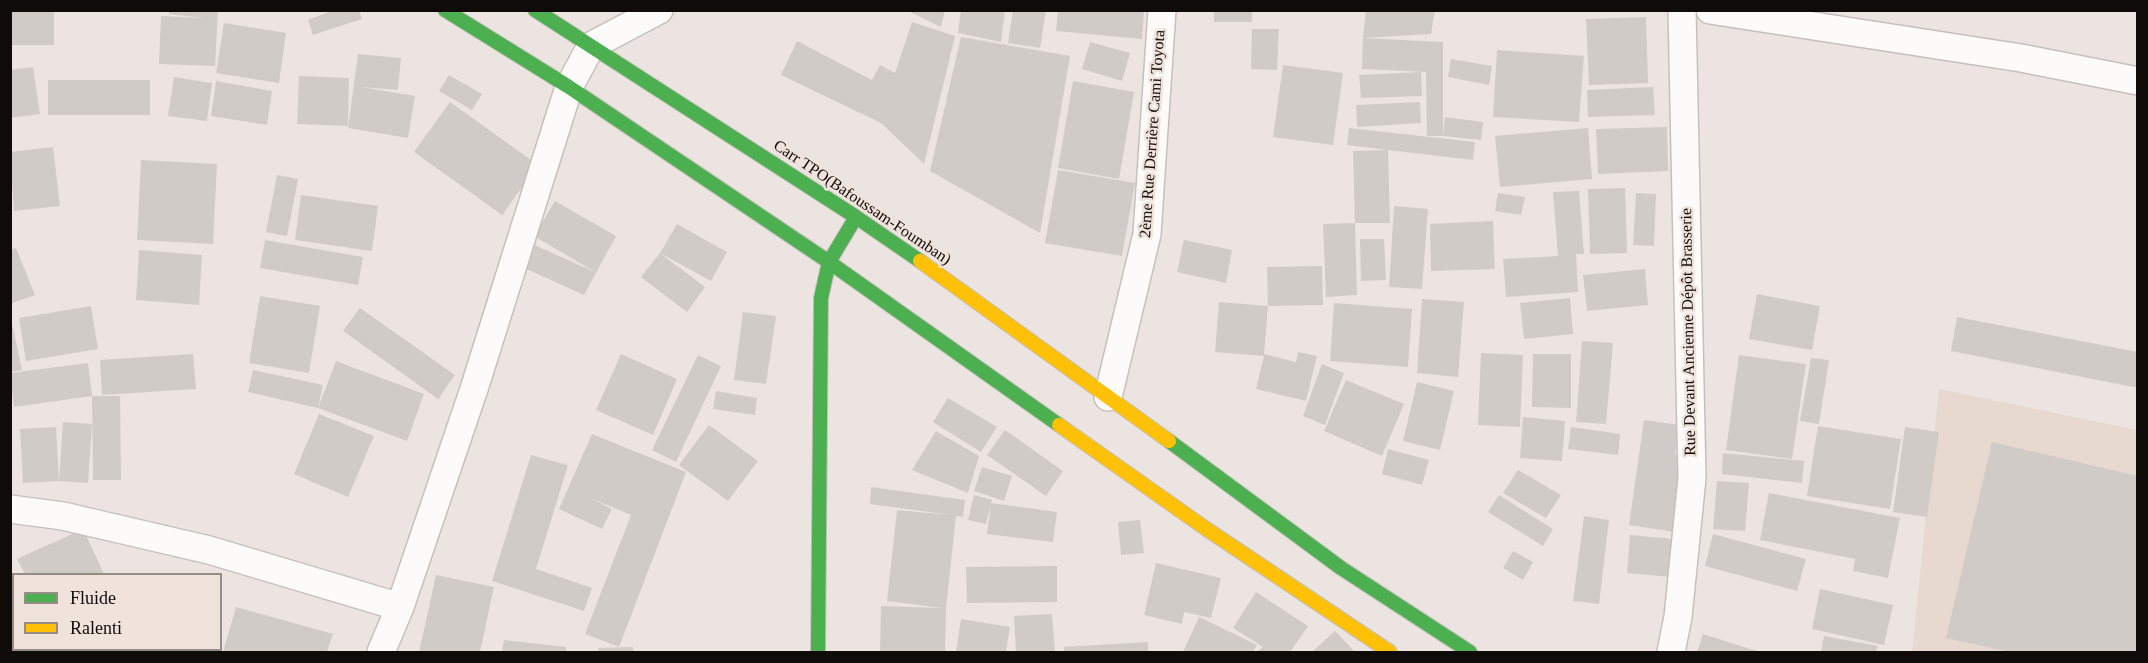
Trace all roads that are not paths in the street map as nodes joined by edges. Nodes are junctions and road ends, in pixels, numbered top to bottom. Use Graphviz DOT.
graph roads {
  1 [pos="445,10"];
  2 [pos="535,10"];
  3 [pos="659,10"];
  4 [pos="1162,10"];
  5 [pos="1682,10"];
  6 [pos="1710,10"];
  7 [pos="591,46"];
  8 [pos="2138,81"];
  9 [pos="569,87"];
  10 [pos="856,217"];
  11 [pos="829,262"];
  12 [pos="1108,397"];
  13 [pos="10,509"];
  14 [pos="400,607"];
  15 [pos="381,652"];
  16 [pos="818,652"];
  17 [pos="1390,652"];
  18 [pos="1470,652"];
  19 [pos="1671,652"];
  1 -- 9 [label="main road"];
  2 -- 7 [label="main road, Carr TPO(Bafoussam-Foumban)"];
  3 -- 7 [label="street"];
  4 -- 12 [label="street, 2ème Rue Derrière Cami Toyota"];
  5 -- 19 [label="street, Rue Devant Ancienne Dépôt Brasserie"];
  6 -- 8 [label="street"];
  7 -- 9 [label="street"];
  7 -- 10 [label="main road, Carr TPO(Bafoussam-Foumban)"];
  9 -- 11 [label="main road"];
  9 -- 14 [label="street"];
  10 -- 11 [label="main road"];
  10 -- 12 [label="main road, Carr TPO(Bafoussam-Foumban)"];
  11 -- 16 [label="main road"];
  11 -- 17 [label="main road"];
  12 -- 18 [label="main road, Carr TPO(Bafoussam-Foumban)"];
  13 -- 14 [label="street"];
  14 -- 15 [label="street"];
}
